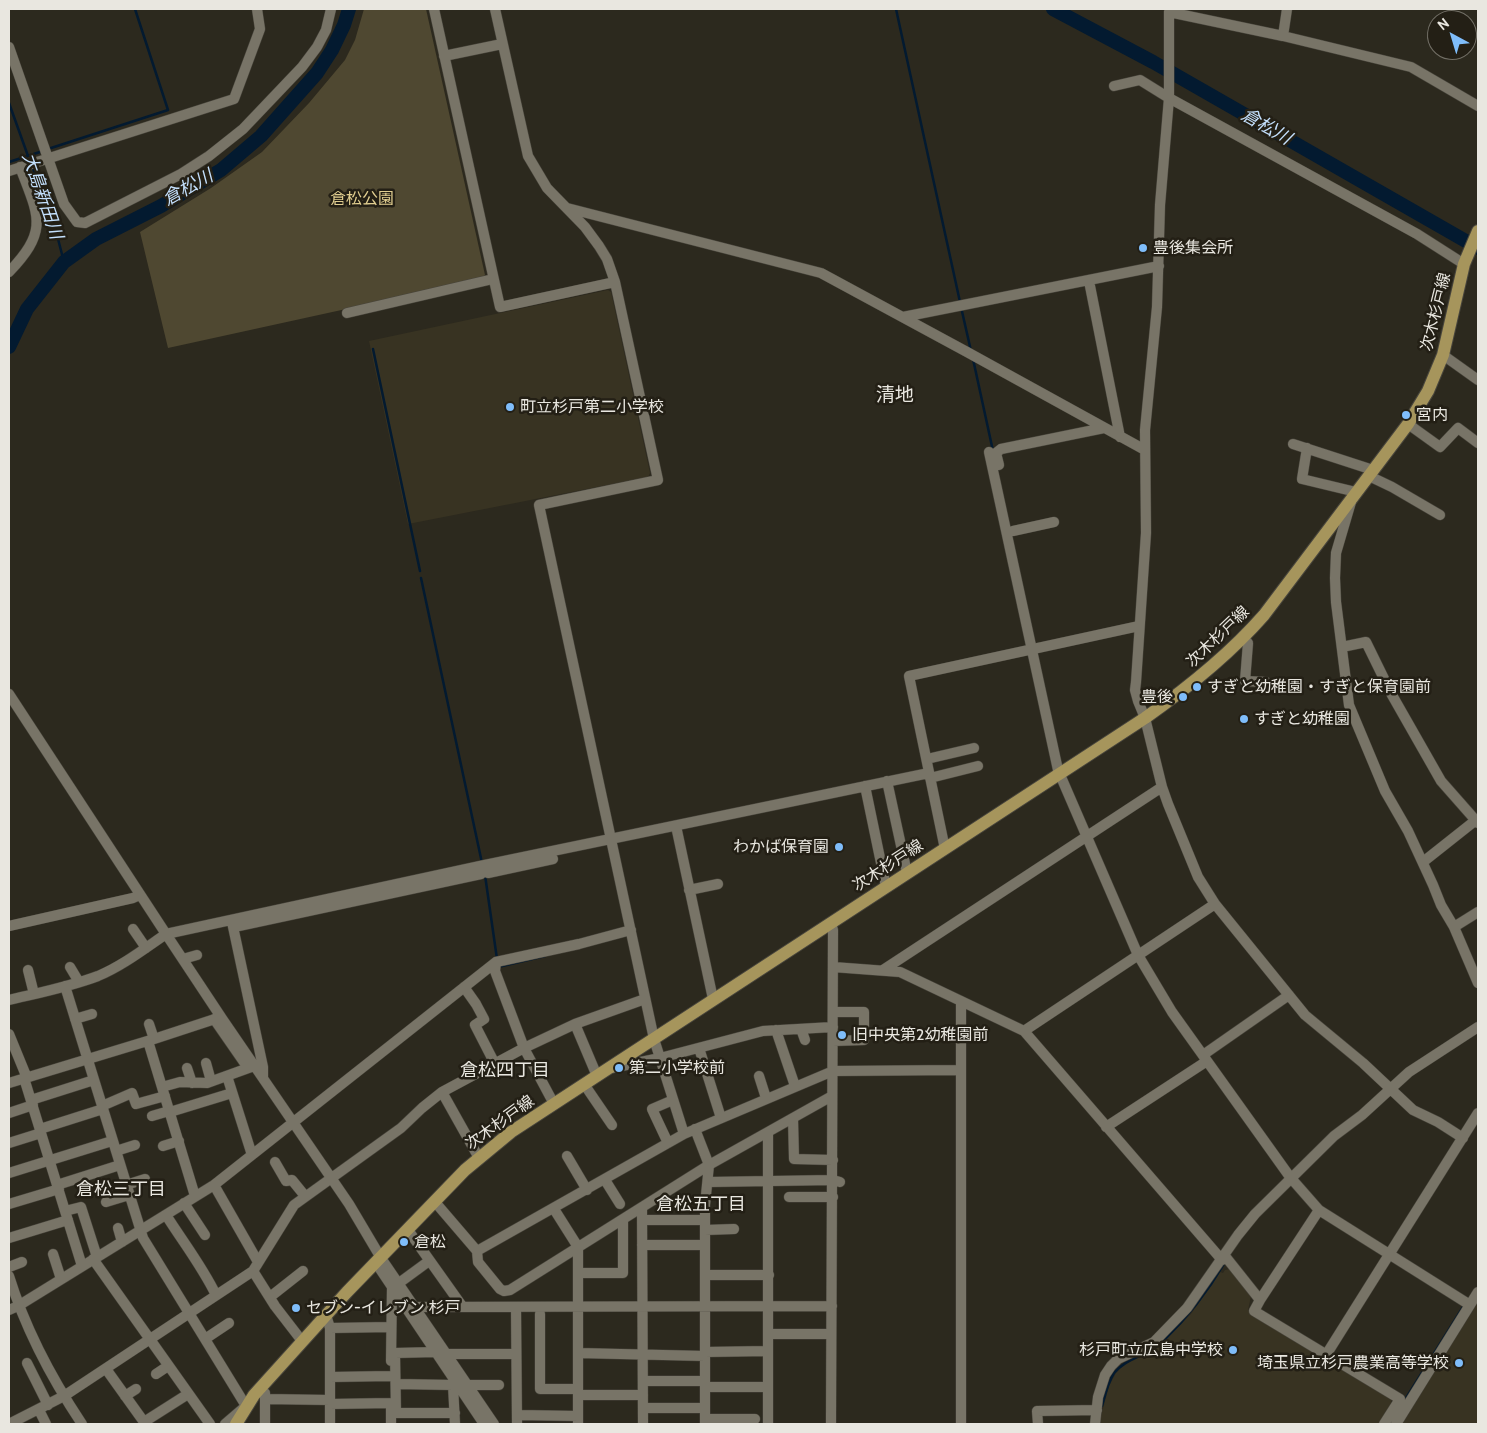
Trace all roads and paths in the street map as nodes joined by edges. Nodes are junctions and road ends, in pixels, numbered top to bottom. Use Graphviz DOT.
graph roads {
  1 [pos="257,9"];
  2 [pos="331,9"];
  3 [pos="434,9"];
  4 [pos="495,9"];
  5 [pos="1287,9"];
  6 [pos="1169,10"];
  7 [pos="1283,36"];
  8 [pos="502,44"];
  9 [pos="9,47"];
  10 [pos="444,56"];
  11 [pos="1114,86"];
  12 [pos="1168,98"];
  13 [pos="1478,106"];
  14 [pos="47,158"];
  15 [pos="20,167"];
  16 [pos="9,171"];
  17 [pos="565,207"];
  18 [pos="1478,231"];
  19 [pos="1464,264"];
  20 [pos="1158,266"];
  21 [pos="9,272"];
  22 [pos="493,279"];
  23 [pos="1089,281"];
  24 [pos="615,282"];
  25 [pos="347,313"];
  26 [pos="924,313"];
  27 [pos="903,317"];
  28 [pos="926,329"];
  29 [pos="1442,355"];
  30 [pos="1478,380"];
  31 [pos="1408,424"];
  32 [pos="1104,428"];
  33 [pos="1120,437"];
  34 [pos="1478,443"];
  35 [pos="1293,444"];
  36 [pos="1307,448"];
  37 [pos="1145,450"];
  38 [pos="989,452"];
  39 [pos="1371,473"];
  40 [pos="1354,494"];
  41 [pos="1440,515"];
  42 [pos="1054,522"];
  43 [pos="1013,531"];
  44 [pos="1139,626"];
  45 [pos="1243,638"];
  46 [pos="1342,647"];
  47 [pos="1035,648"];
  48 [pos="1266,682"];
  49 [pos="9,694"];
  50 [pos="1145,718"];
  51 [pos="974,748"];
  52 [pos="927,759"];
  53 [pos="978,766"];
  54 [pos="1062,773"];
  55 [pos="930,775"];
  56 [pos="887,781"];
  57 [pos="866,786"];
  58 [pos="1162,787"];
  59 [pos="1477,822"];
  60 [pos="676,826"];
  61 [pos="1087,836"];
  62 [pos="613,843"];
  63 [pos="944,849"];
  64 [pos="1423,862"];
  65 [pos="907,872"];
  66 [pos="718,884"];
  67 [pos="886,886"];
  68 [pos="689,890"];
  69 [pos="140,895"];
  70 [pos="1215,904"];
  71 [pos="1478,912"];
  72 [pos="831,922"];
  73 [pos="233,924"];
  74 [pos="9,926"];
  75 [pos="1454,927"];
  76 [pos="133,929"];
  77 [pos="630,930"];
  78 [pos="166,934"];
  79 [pos="146,948"];
  80 [pos="197,955"];
  81 [pos="1138,955"];
  82 [pos="183,959"];
  83 [pos="496,962"];
  84 [pos="70,967"];
  85 [pos="833,967"];
  86 [pos="28,970"];
  87 [pos="883,970"];
  88 [pos="79,982"];
  89 [pos="1478,983"];
  90 [pos="65,986"];
  91 [pos="464,987"];
  92 [pos="34,994"];
  93 [pos="1289,995"];
  94 [pos="645,999"];
  95 [pos="713,999"];
  96 [pos="9,1000"];
  97 [pos="961,1001"];
  98 [pos="833,1012"];
  99 [pos="92,1014"];
  100 [pos="218,1018"];
  101 [pos="76,1019"];
  102 [pos="149,1024"];
  103 [pos="575,1024"];
  104 [pos="833,1026"];
  105 [pos="1478,1027"];
  106 [pos="800,1029"];
  107 [pos="776,1030"];
  108 [pos="1024,1031"];
  109 [pos="9,1034"];
  110 [pos="654,1039"];
  111 [pos="151,1040"];
  112 [pos="805,1040"];
  113 [pos="833,1041"];
  114 [pos="524,1048"];
  115 [pos="699,1048"];
  116 [pos="660,1058"];
  117 [pos="1205,1058"];
  118 [pos="87,1059"];
  119 [pos="206,1064"];
  120 [pos="495,1064"];
  121 [pos="251,1067"];
  122 [pos="187,1068"];
  123 [pos="609,1068"];
  124 [pos="833,1070"];
  125 [pos="960,1070"];
  126 [pos="227,1076"];
  127 [pos="597,1076"];
  128 [pos="759,1076"];
  129 [pos="26,1078"];
  130 [pos="262,1078"];
  131 [pos="94,1080"];
  132 [pos="211,1081"];
  133 [pos="9,1083"];
  134 [pos="192,1083"];
  135 [pos="584,1084"];
  136 [pos="795,1086"];
  137 [pos="1391,1088"];
  138 [pos="164,1092"];
  139 [pos="442,1092"];
  140 [pos="232,1093"];
  141 [pos="832,1096"];
  142 [pos="766,1098"];
  143 [pos="673,1100"];
  144 [pos="32,1102"];
  145 [pos="554,1104"];
  146 [pos="102,1107"];
  147 [pos="170,1112"];
  148 [pos="9,1113"];
  149 [pos="1478,1113"];
  150 [pos="152,1116"];
  151 [pos="720,1118"];
  152 [pos="793,1118"];
  153 [pos="293,1123"];
  154 [pos="612,1125"];
  155 [pos="1106,1127"];
  156 [pos="695,1130"];
  157 [pos="41,1131"];
  158 [pos="768,1133"];
  159 [pos="684,1134"];
  160 [pos="1463,1138"];
  161 [pos="178,1141"];
  162 [pos="9,1143"];
  163 [pos="668,1143"];
  164 [pos="134,1145"];
  165 [pos="114,1146"];
  166 [pos="163,1146"];
  167 [pos="252,1155"];
  168 [pos="567,1156"];
  169 [pos="479,1158"];
  170 [pos="50,1160"];
  171 [pos="833,1160"];
  172 [pos="275,1162"];
  173 [pos="120,1165"];
  174 [pos="709,1165"];
  175 [pos="9,1172"];
  176 [pos="331,1177"];
  177 [pos="1290,1177"];
  178 [pos="145,1180"];
  179 [pos="605,1180"];
  180 [pos="837,1181"];
  181 [pos="708,1182"];
  182 [pos="769,1182"];
  183 [pos="126,1185"];
  184 [pos="214,1185"];
  185 [pos="58,1187"];
  186 [pos="587,1190"];
  187 [pos="129,1195"];
  188 [pos="195,1196"];
  189 [pos="305,1196"];
  190 [pos="833,1196"];
  191 [pos="789,1197"];
  192 [pos="106,1202"];
  193 [pos="435,1202"];
  194 [pos="184,1203"];
  195 [pos="9,1204"];
  196 [pos="620,1204"];
  197 [pos="554,1208"];
  198 [pos="642,1209"];
  199 [pos="1318,1210"];
  200 [pos="166,1214"];
  201 [pos="67,1216"];
  202 [pos="623,1220"];
  203 [pos="642,1220"];
  204 [pos="705,1225"];
  205 [pos="118,1228"];
  206 [pos="140,1230"];
  207 [pos="408,1230"];
  208 [pos="734,1230"];
  209 [pos="205,1235"];
  210 [pos="9,1238"];
  211 [pos="122,1242"];
  212 [pos="642,1245"];
  213 [pos="705,1245"];
  214 [pos="578,1247"];
  215 [pos="477,1251"];
  216 [pos="53,1254"];
  217 [pos="1390,1255"];
  218 [pos="95,1258"];
  219 [pos="1223,1258"];
  220 [pos="378,1260"];
  221 [pos="428,1261"];
  222 [pos="22,1262"];
  223 [pos="82,1266"];
  224 [pos="9,1267"];
  225 [pos="256,1267"];
  226 [pos="303,1271"];
  227 [pos="578,1273"];
  228 [pos="705,1275"];
  229 [pos="769,1275"];
  230 [pos="9,1276"];
  231 [pos="61,1280"];
  232 [pos="395,1285"];
  233 [pos="1478,1292"];
  234 [pos="216,1295"];
  235 [pos="270,1297"];
  236 [pos="1260,1300"];
  237 [pos="1470,1305"];
  238 [pos="462,1306"];
  239 [pos="832,1306"];
  240 [pos="416,1307"];
  241 [pos="516,1307"];
  242 [pos="705,1307"];
  243 [pos="769,1307"];
  244 [pos="13,1308"];
  245 [pos="577,1308"];
  246 [pos="643,1308"];
  247 [pos="189,1314"];
  248 [pos="326,1314"];
  249 [pos="540,1314"];
  250 [pos="229,1323"];
  251 [pos="391,1327"];
  252 [pos="330,1328"];
  253 [pos="769,1334"];
  254 [pos="831,1334"];
  255 [pos="205,1339"];
  256 [pos="149,1340"];
  257 [pos="302,1340"];
  258 [pos="768,1351"];
  259 [pos="436,1352"];
  260 [pos="578,1353"];
  261 [pos="447,1354"];
  262 [pos="516,1354"];
  263 [pos="643,1354"];
  264 [pos="705,1354"];
  265 [pos="1326,1355"];
  266 [pos="27,1363"];
  267 [pos="168,1366"];
  268 [pos="106,1369"];
  269 [pos="156,1374"];
  270 [pos="330,1376"];
  271 [pos="394,1380"];
  272 [pos="266,1381"];
  273 [pos="643,1381"];
  274 [pos="459,1384"];
  275 [pos="705,1384"];
  276 [pos="499,1385"];
  277 [pos="768,1387"];
  278 [pos="136,1389"];
  279 [pos="578,1392"];
  280 [pos="188,1394"];
  281 [pos="643,1395"];
  282 [pos="64,1396"];
  283 [pos="125,1396"];
  284 [pos="265,1399"];
  285 [pos="330,1402"];
  286 [pos="391,1403"];
  287 [pos="246,1406"];
  288 [pos="44,1407"];
  289 [pos="643,1408"];
  290 [pos="705,1408"];
  291 [pos="1096,1410"];
  292 [pos="455,1413"];
  293 [pos="755,1419"];
  294 [pos="517,1420"];
  295 [pos="578,1420"];
  296 [pos="705,1422"];
  297 [pos="9,1424"];
  298 [pos="46,1424"];
  299 [pos="82,1424"];
  300 [pos="210,1424"];
  301 [pos="225,1424"];
  302 [pos="236,1424"];
  303 [pos="265,1424"];
  304 [pos="330,1424"];
  305 [pos="391,1424"];
  306 [pos="455,1424"];
  307 [pos="484,1424"];
  308 [pos="494,1424"];
  309 [pos="643,1424"];
  310 [pos="768,1424"];
  311 [pos="831,1424"];
  312 [pos="961,1424"];
  313 [pos="1038,1424"];
  314 [pos="1095,1424"];
  315 [pos="1384,1424"];
  316 [pos="1396,1424"];
  1 -- 14 [label="street"];
  2 -- 14 [label="street"];
  3 -- 10 [label="street"];
  4 -- 8 [label="street"];
  5 -- 7 [label="street"];
  6 -- 7 [label="street"];
  6 -- 12 [label="street"];
  7 -- 13 [label="street"];
  8 -- 10 [label="street"];
  8 -- 17 [label="street"];
  9 -- 14 [label="street"];
  10 -- 22 [label="street"];
  11 -- 12 [label="street"];
  12 -- 19 [label="street"];
  12 -- 20 [label="street"];
  14 -- 15 [label="street"];
  15 -- 16 [label="street"];
  15 -- 21 [label="street"];
  17 -- 24 [label="street"];
  17 -- 27 [label="street"];
  18 -- 19 [label="main road, 次木杉戸線"];
  19 -- 29 [label="main road, 次木杉戸線"];
  20 -- 23 [label="street"];
  20 -- 37 [label="street"];
  22 -- 24 [label="street"];
  22 -- 25 [label="street"];
  23 -- 26 [label="street"];
  23 -- 33 [label="street"];
  24 -- 62 [label="street"];
  26 -- 27 [label="street"];
  26 -- 28 [label="street"];
  27 -- 28 [label="street"];
  28 -- 32 [label="street"];
  29 -- 30 [label="street"];
  29 -- 31 [label="main road, 次木杉戸線"];
  31 -- 34 [label="street"];
  31 -- 39 [label="main road, 次木杉戸線"];
  32 -- 33 [label="street"];
  32 -- 43 [label="street"];
  33 -- 37 [label="street"];
  35 -- 36 [label="street"];
  36 -- 39 [label="street"];
  36 -- 40 [label="street"];
  37 -- 44 [label="street"];
  38 -- 47 [label="street"];
  39 -- 40 [label="main road, 次木杉戸線"];
  39 -- 41 [label="street"];
  40 -- 45 [label="main road, 次木杉戸線"];
  40 -- 46 [label="street"];
  42 -- 43 [label="street"];
  43 -- 47 [label="street"];
  44 -- 47 [label="street"];
  44 -- 50 [label="street"];
  45 -- 48 [label="street"];
  45 -- 50 [label="main road, 次木杉戸線"];
  46 -- 59 [label="street"];
  46 -- 64 [label="street"];
  47 -- 52 [label="street"];
  47 -- 54 [label="street"];
  49 -- 69 [label="street"];
  50 -- 54 [label="main road, 次木杉戸線"];
  50 -- 58 [label="street"];
  51 -- 52 [label="street"];
  52 -- 55 [label="street"];
  53 -- 55 [label="street"];
  54 -- 61 [label="street"];
  54 -- 63 [label="main road, 次木杉戸線"];
  55 -- 56 [label="street"];
  55 -- 63 [label="street"];
  56 -- 57 [label="street"];
  56 -- 65 [label="street"];
  57 -- 60 [label="street"];
  57 -- 67 [label="street"];
  58 -- 61 [label="street"];
  58 -- 70 [label="street"];
  59 -- 64 [label="street"];
  60 -- 62 [label="street"];
  60 -- 68 [label="street"];
  61 -- 81 [label="street"];
  61 -- 87 [label="street"];
  62 -- 73 [label="street"];
  62 -- 73 [label="street"];
  62 -- 77 [label="street"];
  63 -- 65 [label="main road, 次木杉戸線"];
  64 -- 75 [label="street"];
  65 -- 67 [label="main road, 次木杉戸線"];
  66 -- 68 [label="street"];
  67 -- 72 [label="main road, 次木杉戸線"];
  68 -- 95 [label="street"];
  69 -- 74 [label="street"];
  69 -- 78 [label="street"];
  70 -- 81 [label="street"];
  70 -- 93 [label="street"];
  71 -- 75 [label="street"];
  72 -- 85 [label="street"];
  72 -- 95 [label="main road, 次木杉戸線"];
  73 -- 78 [label="street"];
  73 -- 130 [label="street"];
  75 -- 89 [label="street"];
  76 -- 79 [label="street"];
  77 -- 83 [label="street"];
  77 -- 94 [label="street"];
  78 -- 79 [label="street"];
  78 -- 82 [label="street"];
  79 -- 88 [label="street"];
  80 -- 82 [label="street"];
  81 -- 108 [label="street"];
  81 -- 117 [label="street"];
  82 -- 100 [label="street"];
  83 -- 91 [label="street"];
  83 -- 114 [label="street"];
  84 -- 88 [label="street"];
  85 -- 87 [label="street"];
  85 -- 98 [label="street"];
  86 -- 92 [label="street"];
  87 -- 97 [label="street"];
  88 -- 90 [label="street"];
  90 -- 92 [label="street"];
  90 -- 101 [label="street"];
  91 -- 120 [label="street"];
  91 -- 153 [label="street"];
  92 -- 96 [label="street"];
  93 -- 117 [label="street"];
  93 -- 137 [label="street"];
  94 -- 103 [label="street"];
  94 -- 110 [label="street"];
  95 -- 110 [label="main road, 次木杉戸線"];
  97 -- 108 [label="street"];
  97 -- 125 [label="street"];
  98 -- 104 [label="street"];
  98 -- 113 [label="street"];
  99 -- 101 [label="street"];
  100 -- 111 [label="street"];
  100 -- 121 [label="street"];
  101 -- 118 [label="street"];
  102 -- 111 [label="street"];
  103 -- 114 [label="street"];
  103 -- 127 [label="street"];
  104 -- 106 [label="street"];
  104 -- 113 [label="street"];
  105 -- 137 [label="street"];
  106 -- 107 [label="street"];
  106 -- 112 [label="street"];
  107 -- 115 [label="street"];
  107 -- 136 [label="street"];
  108 -- 155 [label="street"];
  109 -- 129 [label="street"];
  110 -- 116 [label="street"];
  110 -- 123 [label="main road, 次木杉戸線"];
  111 -- 118 [label="street"];
  111 -- 138 [label="street"];
  113 -- 124 [label="street"];
  114 -- 120 [label="street"];
  114 -- 145 [label="street"];
  115 -- 116 [label="street"];
  115 -- 151 [label="street"];
  116 -- 123 [label="street"];
  116 -- 143 [label="street"];
  117 -- 155 [label="street"];
  117 -- 177 [label="street"];
  118 -- 129 [label="street"];
  118 -- 131 [label="street"];
  119 -- 132 [label="street"];
  120 -- 139 [label="street"];
  121 -- 126 [label="street"];
  121 -- 130 [label="street"];
  122 -- 134 [label="street"];
  123 -- 127 [label="main road, 次木杉戸線"];
  124 -- 125 [label="street"];
  124 -- 136 [label="street"];
  124 -- 141 [label="street"];
  125 -- 312 [label="street"];
  126 -- 132 [label="street"];
  126 -- 140 [label="street"];
  127 -- 135 [label="main road, 次木杉戸線"];
  128 -- 142 [label="street"];
  129 -- 133 [label="street"];
  129 -- 144 [label="street"];
  130 -- 153 [label="street"];
  131 -- 144 [label="street"];
  131 -- 146 [label="street"];
  132 -- 134 [label="street"];
  134 -- 138 [label="street"];
  135 -- 145 [label="main road, 次木杉戸線"];
  135 -- 154 [label="street"];
  136 -- 142 [label="street"];
  137 -- 160 [label="street"];
  137 -- 177 [label="street"];
  138 -- 146 [label="street"];
  138 -- 147 [label="street"];
  139 -- 169 [label="street"];
  139 -- 176 [label="street"];
  140 -- 147 [label="street"];
  140 -- 167 [label="street"];
  141 -- 152 [label="street"];
  141 -- 171 [label="street"];
  142 -- 151 [label="street"];
  143 -- 159 [label="street"];
  143 -- 163 [label="street"];
  144 -- 148 [label="street"];
  144 -- 157 [label="street"];
  145 -- 169 [label="main road, 次木杉戸線"];
  146 -- 157 [label="street"];
  146 -- 165 [label="street"];
  147 -- 150 [label="street"];
  147 -- 161 [label="street"];
  149 -- 160 [label="street"];
  151 -- 156 [label="street"];
  152 -- 158 [label="street"];
  152 -- 171 [label="street"];
  153 -- 167 [label="street"];
  153 -- 176 [label="street"];
  155 -- 219 [label="street"];
  156 -- 159 [label="street"];
  156 -- 174 [label="street"];
  157 -- 162 [label="street"];
  157 -- 170 [label="street"];
  158 -- 174 [label="street"];
  158 -- 182 [label="street"];
  159 -- 163 [label="street"];
  160 -- 217 [label="street"];
  161 -- 166 [label="street"];
  161 -- 188 [label="street"];
  163 -- 179 [label="street"];
  164 -- 165 [label="street"];
  165 -- 170 [label="street"];
  165 -- 173 [label="street"];
  167 -- 184 [label="street"];
  168 -- 186 [label="street"];
  169 -- 193 [label="main road, 次木杉戸線"];
  170 -- 175 [label="street"];
  170 -- 185 [label="street"];
  171 -- 180 [label="street"];
  172 -- 189 [label="street"];
  173 -- 183 [label="street"];
  173 -- 185 [label="street"];
  174 -- 181 [label="street"];
  174 -- 198 [label="street"];
  176 -- 189 [label="street"];
  176 -- 220 [label="street"];
  177 -- 199 [label="street"];
  177 -- 219 [label="street"];
  178 -- 183 [label="street"];
  179 -- 186 [label="street"];
  179 -- 196 [label="street"];
  180 -- 182 [label="street"];
  180 -- 190 [label="street"];
  181 -- 182 [label="street"];
  181 -- 204 [label="street"];
  182 -- 229 [label="street"];
  183 -- 187 [label="street"];
  184 -- 188 [label="street"];
  184 -- 225 [label="street"];
  185 -- 195 [label="street"];
  185 -- 201 [label="street"];
  186 -- 197 [label="street"];
  187 -- 192 [label="street"];
  187 -- 206 [label="street"];
  188 -- 194 [label="street"];
  189 -- 225 [label="street"];
  190 -- 191 [label="street"];
  190 -- 239 [label="street"];
  193 -- 207 [label="main road, 次木杉戸線"];
  193 -- 215 [label="street"];
  194 -- 200 [label="street"];
  194 -- 209 [label="street"];
  197 -- 214 [label="street"];
  197 -- 215 [label="street"];
  198 -- 202 [label="street"];
  198 -- 203 [label="street"];
  199 -- 217 [label="street"];
  199 -- 236 [label="street"];
  200 -- 206 [label="street"];
  200 -- 234 [label="street"];
  201 -- 210 [label="street"];
  201 -- 218 [label="street"];
  201 -- 223 [label="street"];
  202 -- 214 [label="street"];
  202 -- 227 [label="street"];
  203 -- 204 [label="street"];
  203 -- 212 [label="street"];
  204 -- 208 [label="street"];
  204 -- 213 [label="street"];
  205 -- 211 [label="street"];
  206 -- 211 [label="street"];
  206 -- 247 [label="street"];
  207 -- 220 [label="main road, 次木杉戸線"];
  207 -- 221 [label="street"];
  211 -- 218 [label="street"];
  212 -- 213 [label="street"];
  212 -- 246 [label="street"];
  213 -- 228 [label="street"];
  214 -- 215 [label="street"];
  214 -- 227 [label="street"];
  216 -- 231 [label="street"];
  217 -- 237 [label="street"];
  217 -- 265 [label="street"];
  218 -- 223 [label="street"];
  218 -- 256 [label="street"];
  219 -- 236 [label="street"];
  219 -- 291 [label="street"];
  220 -- 232 [label="street"];
  220 -- 248 [label="main road, 次木杉戸線"];
  221 -- 232 [label="street"];
  221 -- 238 [label="street"];
  222 -- 224 [label="street"];
  223 -- 231 [label="street"];
  225 -- 234 [label="street"];
  225 -- 235 [label="street"];
  226 -- 235 [label="street"];
  227 -- 245 [label="street"];
  228 -- 229 [label="street"];
  228 -- 242 [label="street"];
  229 -- 243 [label="street"];
  230 -- 244 [label="street"];
  231 -- 244 [label="street"];
  232 -- 240 [label="street"];
  232 -- 251 [label="street"];
  232 -- 259 [label="street"];
  233 -- 237 [label="street"];
  234 -- 247 [label="street"];
  235 -- 257 [label="street"];
  236 -- 265 [label="street"];
  237 -- 316 [label="street"];
  238 -- 240 [label="street"];
  238 -- 241 [label="street"];
  239 -- 243 [label="street"];
  239 -- 254 [label="street"];
  240 -- 261 [label="street"];
  241 -- 245 [label="street"];
  241 -- 262 [label="street"];
  242 -- 243 [label="street"];
  242 -- 246 [label="street"];
  242 -- 264 [label="street"];
  243 -- 253 [label="street"];
  244 -- 282 [label="street"];
  245 -- 246 [label="street"];
  245 -- 260 [label="street"];
  246 -- 263 [label="street"];
  247 -- 255 [label="street"];
  247 -- 256 [label="street"];
  248 -- 252 [label="street"];
  248 -- 257 [label="main road, 次木杉戸線"];
  249 -- 279 [label="street"];
  250 -- 255 [label="street"];
  251 -- 252 [label="street"];
  251 -- 271 [label="street"];
  252 -- 270 [label="street"];
  253 -- 254 [label="street"];
  253 -- 258 [label="street"];
  254 -- 311 [label="street"];
  255 -- 287 [label="street"];
  256 -- 267 [label="street"];
  256 -- 268 [label="street"];
  257 -- 272 [label="main road, 次木杉戸線"];
  258 -- 264 [label="street"];
  258 -- 277 [label="street"];
  259 -- 271 [label="street"];
  259 -- 274 [label="street"];
  260 -- 263 [label="street"];
  260 -- 279 [label="street"];
  261 -- 262 [label="street"];
  261 -- 274 [label="street"];
  262 -- 294 [label="street"];
  263 -- 264 [label="street"];
  263 -- 273 [label="street"];
  264 -- 275 [label="street"];
  265 -- 315 [label="street"];
  266 -- 288 [label="street"];
  267 -- 269 [label="street"];
  267 -- 280 [label="street"];
  268 -- 282 [label="street"];
  268 -- 283 [label="street"];
  270 -- 271 [label="street"];
  270 -- 285 [label="street"];
  271 -- 274 [label="street"];
  271 -- 286 [label="street"];
  271 -- 292 [label="street"];
  272 -- 284 [label="street"];
  272 -- 287 [label="main road, 次木杉戸線"];
  273 -- 275 [label="street"];
  273 -- 281 [label="street"];
  274 -- 276 [label="street"];
  274 -- 292 [label="street"];
  274 -- 307 [label="street"];
  274 -- 308 [label="street"];
  275 -- 277 [label="street"];
  275 -- 290 [label="street"];
  277 -- 310 [label="street"];
  278 -- 283 [label="street"];
  279 -- 281 [label="street"];
  279 -- 295 [label="street"];
  280 -- 283 [label="street"];
  280 -- 300 [label="street"];
  281 -- 289 [label="street"];
  282 -- 288 [label="street"];
  282 -- 299 [label="street"];
  284 -- 285 [label="street"];
  284 -- 303 [label="street"];
  285 -- 286 [label="street"];
  285 -- 304 [label="street"];
  286 -- 305 [label="street"];
  287 -- 301 [label="street"];
  287 -- 302 [label="main road, 次木杉戸線"];
  288 -- 297 [label="street"];
  288 -- 298 [label="street"];
  289 -- 290 [label="street"];
  289 -- 309 [label="street"];
  290 -- 296 [label="street"];
  291 -- 313 [label="street"];
  291 -- 314 [label="street"];
  292 -- 306 [label="street"];
  293 -- 296 [label="street"];
  294 -- 295 [label="street"];
}
